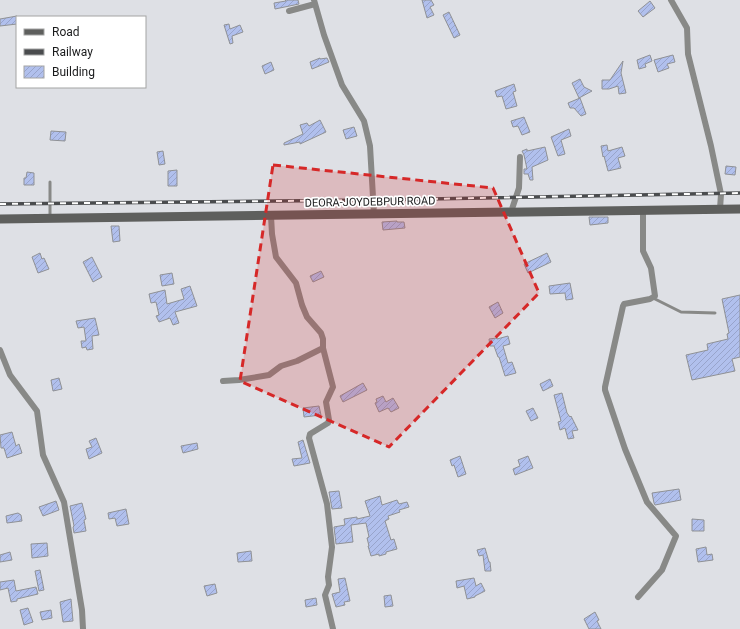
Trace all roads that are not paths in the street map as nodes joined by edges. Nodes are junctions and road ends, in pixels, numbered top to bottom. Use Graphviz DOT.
graph roads {
  1 [pos="670,0"];
  2 [pos="315,2"];
  3 [pos="289,11"];
  4 [pos="520,157"];
  5 [pos="50,182"];
  6 [pos="720,209"];
  7 [pos="740,209"];
  8 [pos="643,210"];
  9 [pos="511,212"];
  10 [pos="374,214"];
  11 [pos="271,216"];
  12 [pos="50,218"];
  13 [pos="0,219"];
  14 [pos="653,298"];
  15 [pos="715,313"];
  16 [pos="323,348"];
  17 [pos="0,350"];
  18 [pos="223,381"];
  19 [pos="638,597"];
  20 [pos="83,629"];
  21 [pos="333,629"];
  1 -- 6 [label="street"];
  2 -- 3 [label="street"];
  2 -- 10 [label="street"];
  4 -- 9 [label="street"];
  5 -- 12 [label="lane"];
  6 -- 7 [label="street, DEORA-JOYDEBPUR ROAD"];
  6 -- 8 [label="street, DEORA-JOYDEBPUR ROAD"];
  8 -- 9 [label="street, DEORA-JOYDEBPUR ROAD"];
  8 -- 14 [label="street"];
  9 -- 10 [label="street, DEORA-JOYDEBPUR ROAD"];
  10 -- 11 [label="street, DEORA-JOYDEBPUR ROAD"];
  11 -- 12 [label="street, DEORA-JOYDEBPUR ROAD"];
  11 -- 16 [label="street"];
  12 -- 13 [label="street, DEORA-JOYDEBPUR ROAD"];
  14 -- 15 [label="lane"];
  14 -- 19 [label="street"];
  16 -- 18 [label="street"];
  16 -- 21 [label="street"];
  17 -- 20 [label="street"];
}
